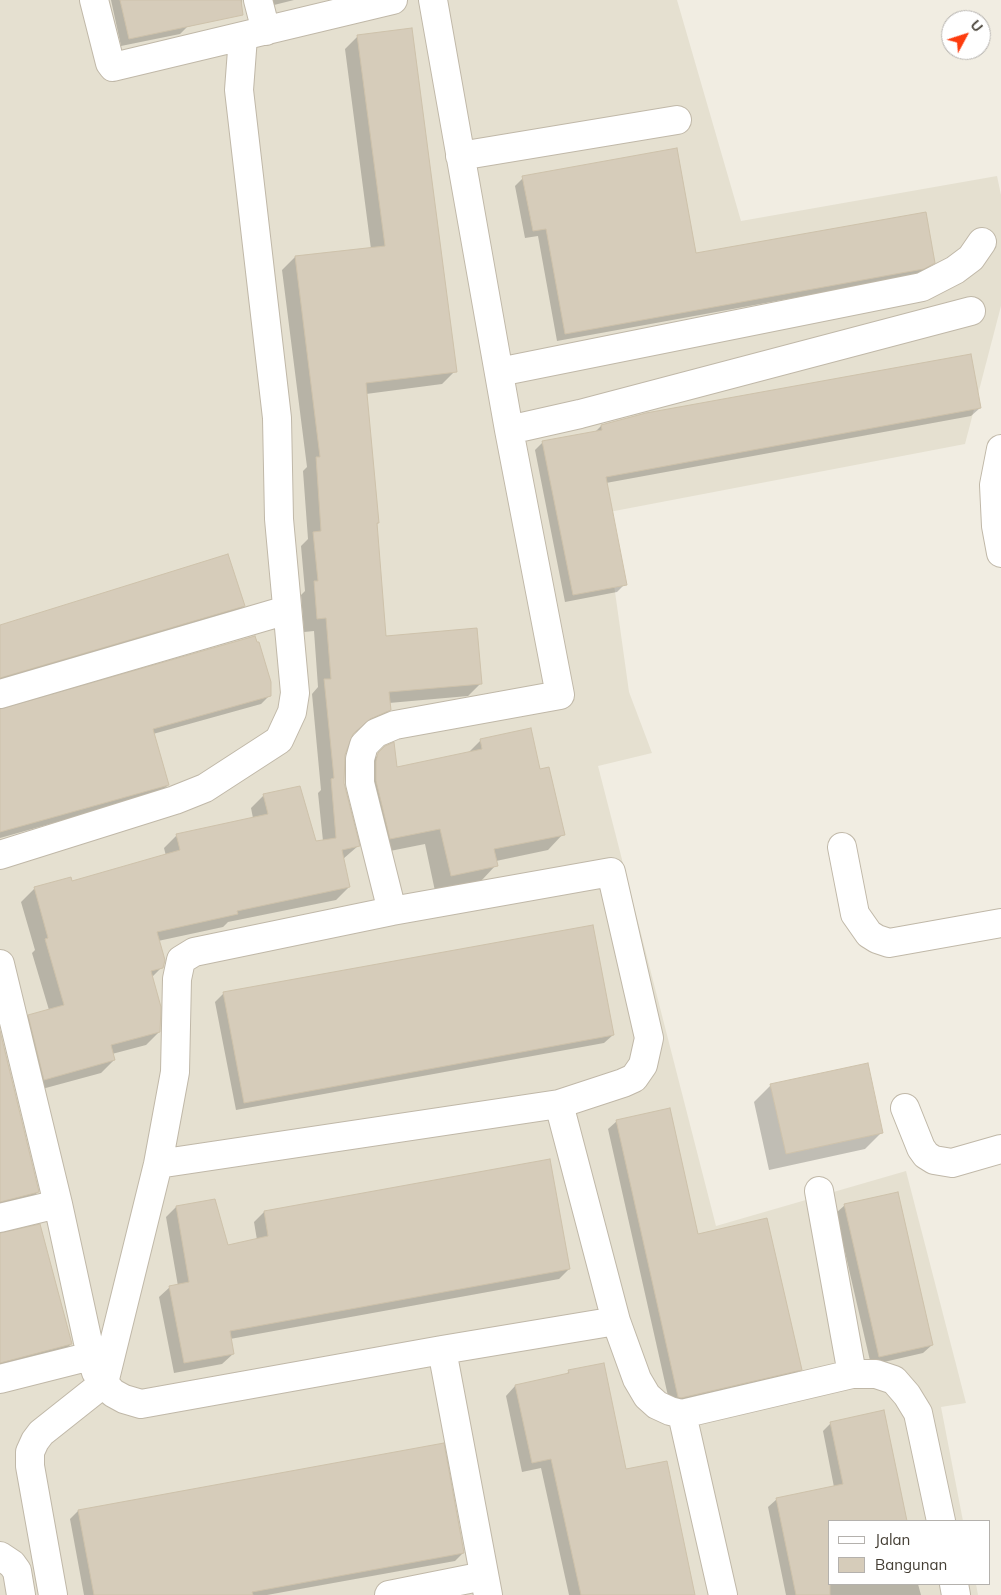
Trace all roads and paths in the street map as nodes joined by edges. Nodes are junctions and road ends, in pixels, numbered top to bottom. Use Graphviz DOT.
graph roads {
  1 [pos="94,0"];
  2 [pos="258,0"];
  3 [pos="393,0"];
  4 [pos="432,0"];
  5 [pos="255,34"];
  6 [pos="677,120"];
  7 [pos="460,156"];
  8 [pos="982,242"];
  9 [pos="971,311"];
  10 [pos="501,380"];
  11 [pos="508,422"];
  12 [pos="1001,449"];
  13 [pos="1001,553"];
  14 [pos="287,610"];
  15 [pos="0,694"];
  16 [pos="842,847"];
  17 [pos="0,855"];
  18 [pos="392,911"];
  19 [pos="1001,923"];
  20 [pos="0,964"];
  21 [pos="559,1104"];
  22 [pos="905,1108"];
  23 [pos="1001,1149"];
  24 [pos="158,1164"];
  25 [pos="819,1191"];
  26 [pos="58,1204"];
  27 [pos="0,1218"];
  28 [pos="616,1322"];
  29 [pos="442,1350"];
  30 [pos="91,1356"];
  31 [pos="852,1374"];
  32 [pos="0,1379"];
  33 [pos="104,1383"];
  34 [pos="682,1414"];
  35 [pos="941,1520"];
  36 [pos="0,1556"];
  37 [pos="486,1586"];
  38 [pos="21,1595"];
  39 [pos="54,1595"];
  40 [pos="389,1595"];
  41 [pos="723,1595"];
  1 -- 5 [label="street"];
  2 -- 5 [label="street"];
  3 -- 5 [label="street"];
  4 -- 7 [label="street"];
  5 -- 14 [label="street"];
  6 -- 7 [label="street"];
  7 -- 10 [label="street"];
  8 -- 10 [label="street"];
  9 -- 11 [label="street"];
  10 -- 11 [label="street"];
  11 -- 18 [label="street"];
  12 -- 13 [label="street"];
  14 -- 15 [label="street"];
  14 -- 17 [label="street"];
  16 -- 19 [label="street"];
  18 -- 21 [label="street"];
  18 -- 24 [label="street"];
  20 -- 26 [label="street"];
  21 -- 24 [label="street"];
  21 -- 28 [label="street"];
  22 -- 23 [label="street"];
  24 -- 33 [label="street"];
  25 -- 31 [label="street"];
  26 -- 27 [label="street"];
  26 -- 30 [label="street"];
  28 -- 29 [label="street"];
  28 -- 34 [label="street"];
  29 -- 33 [label="street"];
  29 -- 37 [label="street"];
  30 -- 32 [label="street"];
  30 -- 33 [label="street"];
  31 -- 34 [label="street"];
  31 -- 35 [label="street"];
  33 -- 39 [label="street"];
  34 -- 41 [label="street"];
  36 -- 38 [label="street"];
  37 -- 40 [label="street"];
}
